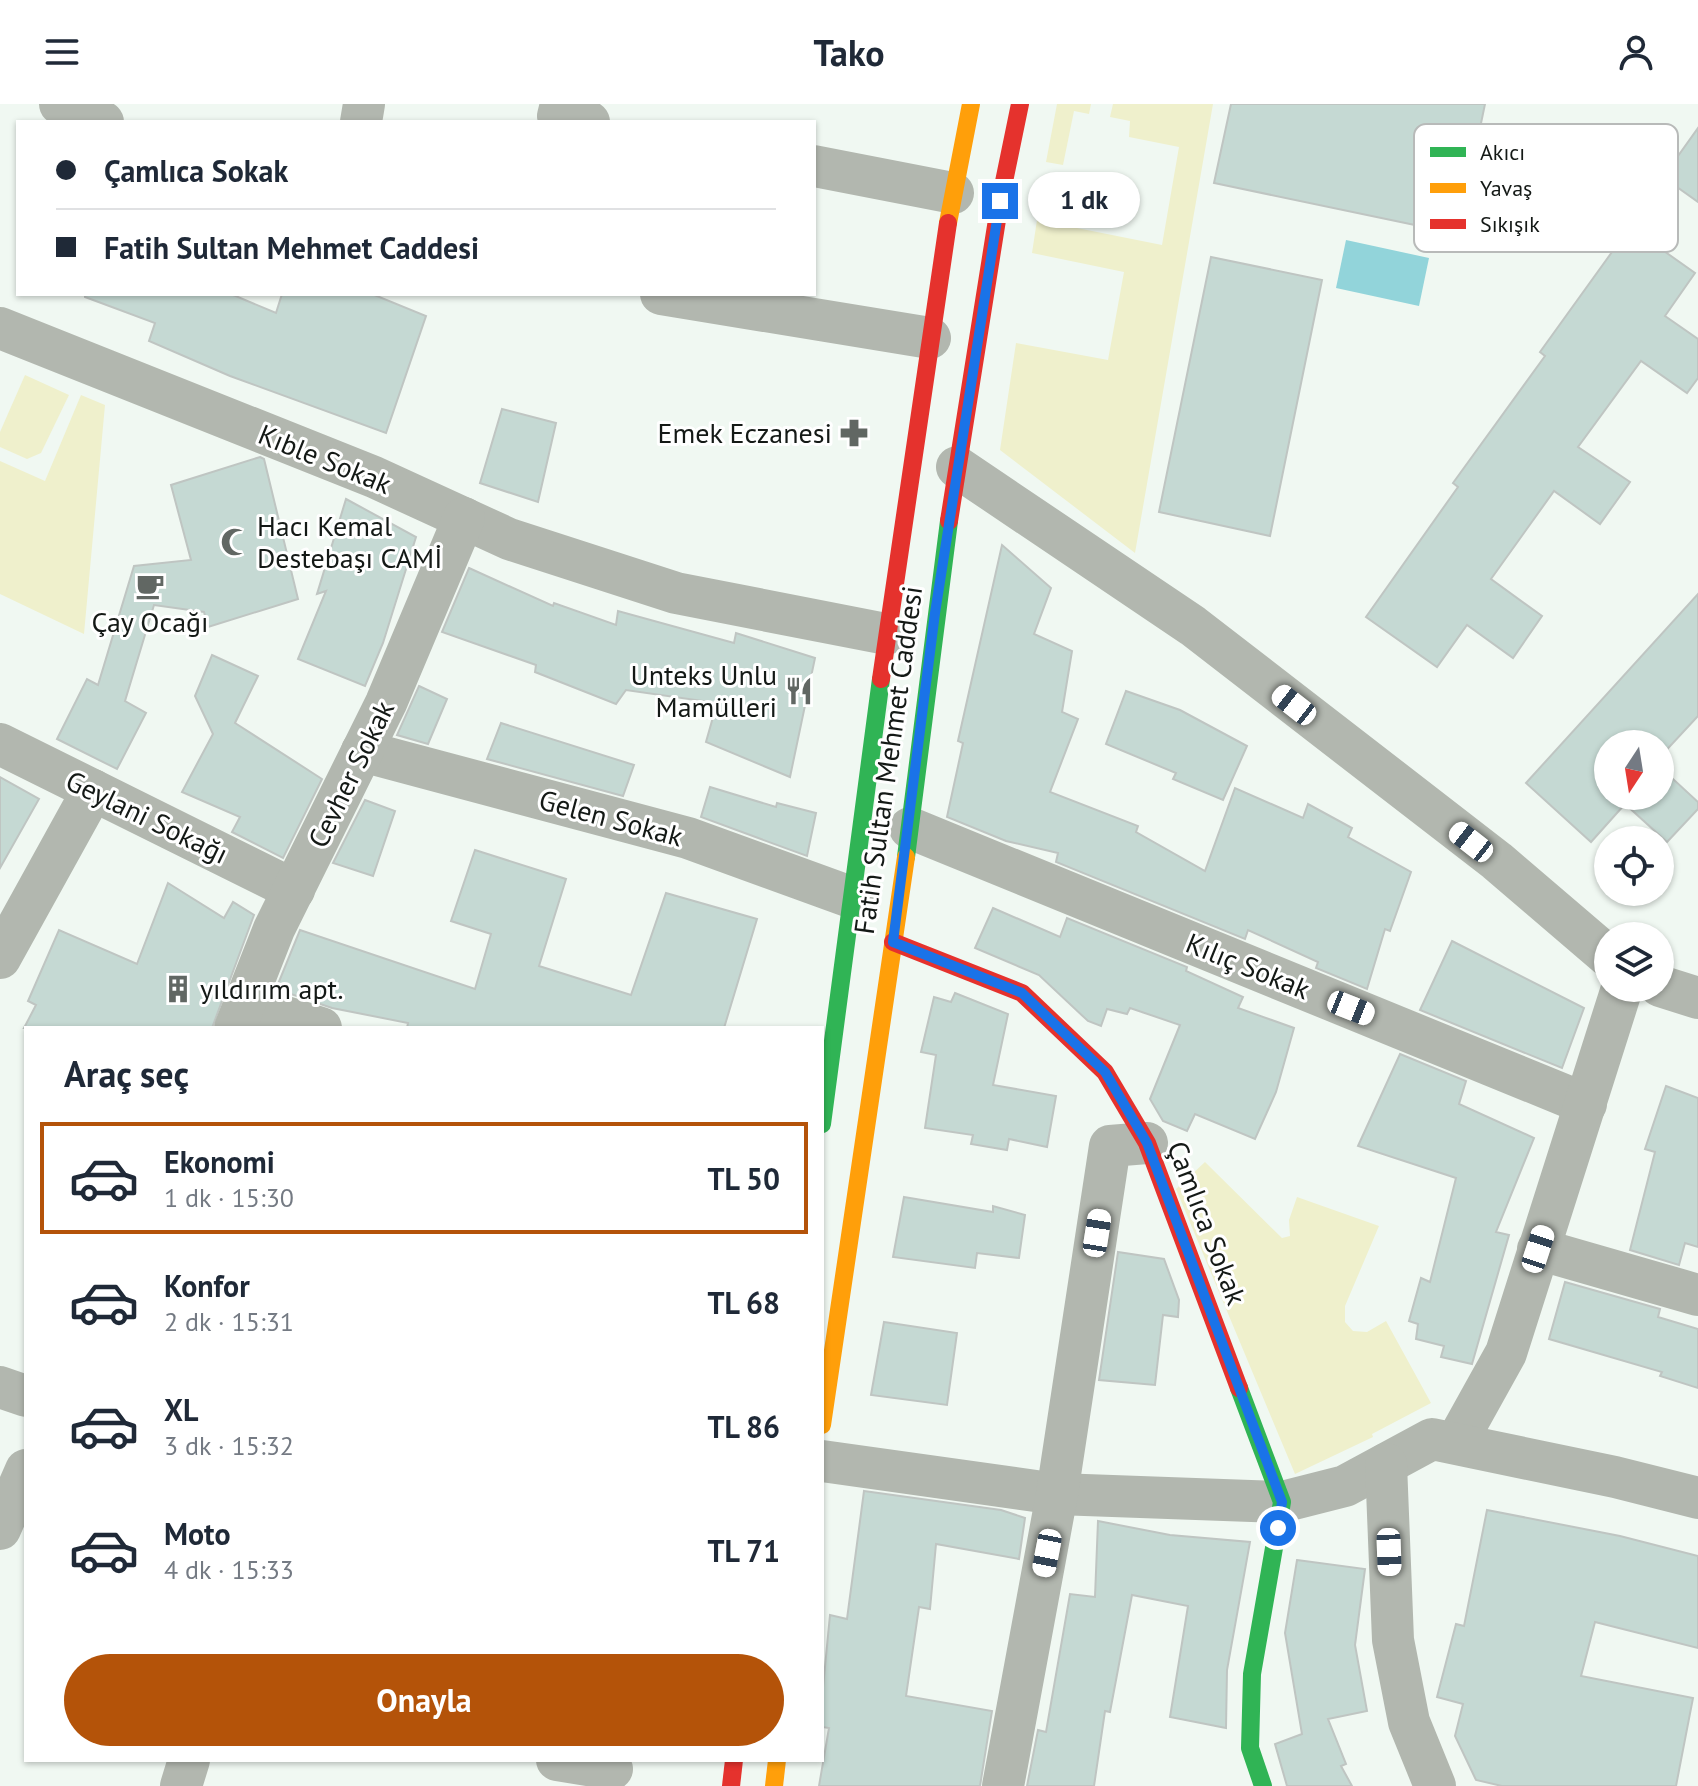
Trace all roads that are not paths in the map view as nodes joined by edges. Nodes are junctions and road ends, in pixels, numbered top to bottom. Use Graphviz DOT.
graph roads {
  1 [pos="60,104"];
  2 [pos="561,104"];
  3 [pos="971,104"];
  4 [pos="1020,104"];
  5 [pos="98,120"];
  6 [pos="579,120"];
  7 [pos="816,166"];
  8 [pos="953,193"];
  9 [pos="673,296"];
  10 [pos="0,328"];
  11 [pos="930,338"];
  12 [pos="957,467"];
  13 [pos="464,518"];
  14 [pos="886,634"];
  15 [pos="0,744"];
  16 [pos="362,751"];
  17 [pos="93,790"];
  18 [pos="910,828"];
  19 [pos="294,890"];
  20 [pos="856,899"];
  21 [pos="893,942"];
  22 [pos="1594,944"];
  23 [pos="0,958"];
  24 [pos="1674,990"];
  25 [pos="1698,998"];
  26 [pos="1618,1002"];
  27 [pos="239,1016"];
  28 [pos="307,1026"];
  29 [pos="1586,1104"];
  30 [pos="824,1111"];
  31 [pos="1147,1143"];
  32 [pos="1538,1249"];
  33 [pos="1698,1295"];
  34 [pos="0,1387"];
  35 [pos="24,1395"];
  36 [pos="824,1411"];
  37 [pos="1456,1443"];
  38 [pos="824,1461"];
  39 [pos="1386,1464"];
  40 [pos="24,1475"];
  41 [pos="1057,1494"];
  42 [pos="1698,1498"];
  43 [pos="1282,1502"];
  44 [pos="0,1529"];
  45 [pos="188,1762"];
  46 [pos="566,1762"];
  47 [pos="734,1762"];
  48 [pos="777,1762"];
  49 [pos="612,1772"];
  50 [pos="1252,1773"];
  51 [pos="181,1786"];
  52 [pos="731,1786"];
  53 [pos="774,1786"];
  54 [pos="1003,1786"];
  55 [pos="1435,1786"];
  1 -- 5 [label="street"];
  2 -- 6 [label="street"];
  3 -- 8 [label="main road"];
  4 -- 12 [label="main road, Fatih Sultan Mehmet Caddesi"];
  7 -- 8 [label="street"];
  8 -- 11 [label="main road, Fatih Sultan Mehmet Caddesi"];
  9 -- 11 [label="street"];
  10 -- 13 [label="street, Kıble Sokak"];
  11 -- 14 [label="main road, Fatih Sultan Mehmet Caddesi"];
  12 -- 18 [label="main road, Fatih Sultan Mehmet Caddesi"];
  12 -- 22 [label="street"];
  13 -- 14 [label="street, Kıble Sokak"];
  13 -- 16 [label="street, Cevher Sokak"];
  14 -- 20 [label="main road, Fatih Sultan Mehmet Caddesi"];
  15 -- 17 [label="street, Geylani Sokağı"];
  16 -- 19 [label="street, Cevher Sokak"];
  16 -- 20 [label="street, Gelen Sokak"];
  17 -- 19 [label="street, Geylani Sokağı"];
  17 -- 23 [label="street"];
  18 -- 21 [label="main road, Fatih Sultan Mehmet Caddesi"];
  18 -- 29 [label="street, Kılıç Sokak"];
  19 -- 27 [label="street, Cevher Sokak"];
  20 -- 30 [label="main road, Fatih Sultan Mehmet Caddesi"];
  21 -- 31 [label="main road, Çamlıca Sokak"];
  21 -- 36 [label="main road, Fatih Sultan Mehmet Caddesi"];
  24 -- 25 [label="street"];
  26 -- 29 [label="street"];
  27 -- 28 [label="street"];
  29 -- 32 [label="street"];
  31 -- 41 [label="street"];
  31 -- 43 [label="main road, Çamlıca Sokak"];
  32 -- 33 [label="street"];
  32 -- 37 [label="street"];
  34 -- 35 [label="street"];
  37 -- 39 [label="street"];
  37 -- 42 [label="street"];
  38 -- 41 [label="street"];
  39 -- 43 [label="street"];
  39 -- 55 [label="street"];
  40 -- 44 [label="street"];
  41 -- 43 [label="street"];
  41 -- 54 [label="street"];
  43 -- 50 [label="main road"];
  45 -- 51 [label="street"];
  46 -- 49 [label="street"];
  47 -- 52 [label="main road"];
  48 -- 53 [label="main road"];
}
